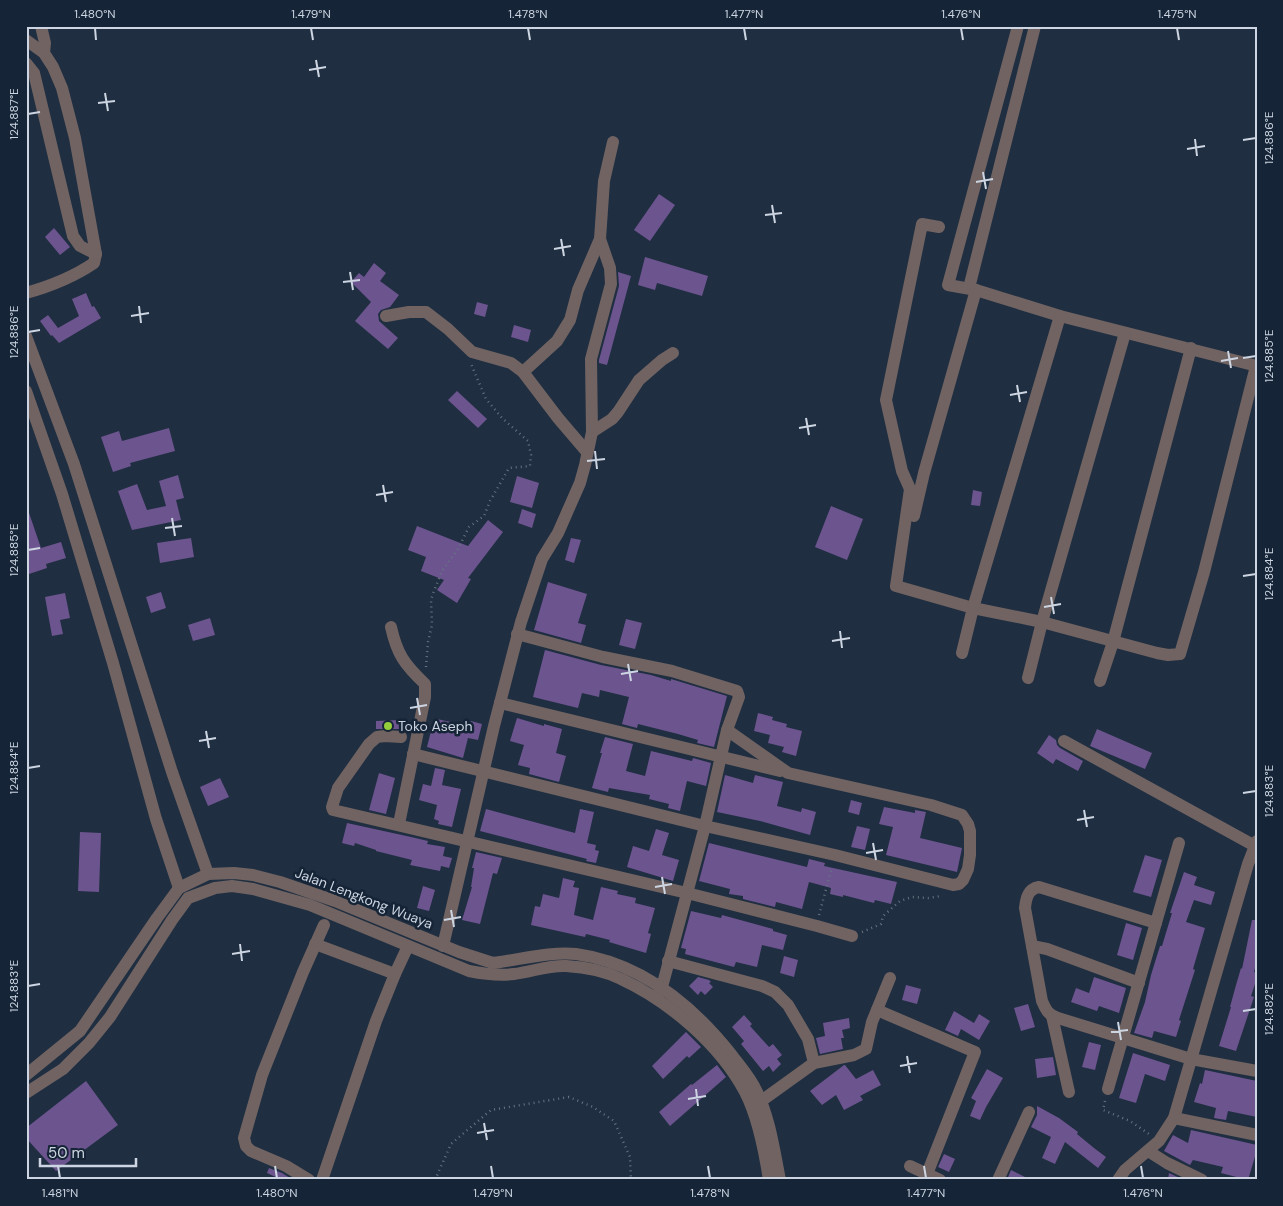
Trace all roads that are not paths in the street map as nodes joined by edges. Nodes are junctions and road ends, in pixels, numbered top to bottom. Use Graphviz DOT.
graph roads {
  1 [pos="41,26"];
  2 [pos="1018,26"];
  3 [pos="1035,26"];
  4 [pos="26,40"];
  5 [pos="44,53"];
  6 [pos="26,64"];
  7 [pos="613,142"];
  8 [pos="80,168"];
  9 [pos="58,173"];
  10 [pos="939,227"];
  11 [pos="600,239"];
  12 [pos="96,254"];
  13 [pos="972,289"];
  14 [pos="26,293"];
  15 [pos="386,316"];
  16 [pos="1060,316"];
  17 [pos="1125,334"];
  18 [pos="26,336"];
  19 [pos="1191,348"];
  20 [pos="673,353"];
  21 [pos="1256,366"];
  22 [pos="524,372"];
  23 [pos="26,391"];
  24 [pos="592,432"];
  25 [pos="587,452"];
  26 [pos="896,586"];
  27 [pos="973,608"];
  28 [pos="1042,622"];
  29 [pos="391,627"];
  30 [pos="517,634"];
  31 [pos="1113,642"];
  32 [pos="962,653"];
  33 [pos="1028,678"];
  34 [pos="1100,680"];
  35 [pos="500,703"];
  36 [pos="727,730"];
  37 [pos="401,736"];
  38 [pos="1064,741"];
  39 [pos="413,754"];
  40 [pos="721,756"];
  41 [pos="484,770"];
  42 [pos="788,773"];
  43 [pos="399,824"];
  44 [pos="705,826"];
  45 [pos="468,841"];
  46 [pos="1179,843"];
  47 [pos="1256,844"];
  48 [pos="208,874"];
  49 [pos="179,888"];
  50 [pos="687,893"];
  51 [pos="1156,923"];
  52 [pos="324,925"];
  53 [pos="852,936"];
  54 [pos="315,944"];
  55 [pos="408,946"];
  56 [pos="443,946"];
  57 [pos="1032,946"];
  58 [pos="668,962"];
  59 [pos="395,974"];
  60 [pos="890,978"];
  61 [pos="1139,983"];
  62 [pos="659,992"];
  63 [pos="876,1010"];
  64 [pos="1052,1016"];
  65 [pos="1122,1037"];
  66 [pos="1191,1059"];
  67 [pos="814,1063"];
  68 [pos="1257,1071"];
  69 [pos="26,1075"];
  70 [pos="1108,1090"];
  71 [pos="1070,1092"];
  72 [pos="26,1093"];
  73 [pos="761,1101"];
  74 [pos="1029,1112"];
  75 [pos="1174,1118"];
  76 [pos="1257,1135"];
  77 [pos="1148,1151"];
  78 [pos="910,1166"];
  79 [pos="927,1174"];
  80 [pos="309,1180"];
  81 [pos="322,1180"];
  82 [pos="769,1180"];
  83 [pos="780,1180"];
  84 [pos="940,1180"];
  85 [pos="998,1180"];
  86 [pos="1118,1180"];
  87 [pos="1202,1180"];
  1 -- 5 [label="street"];
  2 -- 13 [label="street"];
  3 -- 13 [label="street"];
  4 -- 5 [label="street"];
  5 -- 8 [label="street"];
  6 -- 9 [label="street"];
  7 -- 11 [label="street"];
  8 -- 9 [label="street"];
  8 -- 12 [label="street"];
  9 -- 12 [label="street"];
  10 -- 26 [label="street"];
  11 -- 22 [label="street"];
  11 -- 24 [label="street"];
  12 -- 14 [label="street"];
  13 -- 16 [label="street"];
  13 -- 26 [label="street"];
  15 -- 22 [label="street"];
  16 -- 17 [label="street"];
  16 -- 27 [label="street"];
  17 -- 19 [label="street"];
  17 -- 28 [label="street"];
  18 -- 48 [label="street"];
  19 -- 21 [label="street"];
  19 -- 31 [label="street"];
  20 -- 24 [label="street"];
  21 -- 31 [label="street"];
  22 -- 25 [label="street"];
  23 -- 49 [label="street"];
  24 -- 25 [label="street"];
  25 -- 30 [label="street"];
  26 -- 27 [label="street"];
  27 -- 28 [label="street"];
  27 -- 32 [label="street"];
  28 -- 31 [label="street"];
  28 -- 33 [label="street"];
  29 -- 39 [label="street"];
  30 -- 35 [label="street"];
  30 -- 36 [label="street"];
  31 -- 34 [label="street"];
  35 -- 40 [label="street"];
  35 -- 41 [label="street"];
  36 -- 40 [label="street"];
  36 -- 42 [label="street"];
  37 -- 43 [label="street"];
  38 -- 47 [label="street"];
  39 -- 41 [label="street"];
  39 -- 43 [label="street"];
  40 -- 42 [label="street"];
  40 -- 44 [label="street"];
  41 -- 44 [label="street"];
  41 -- 45 [label="street"];
  42 -- 44 [label="street"];
  43 -- 45 [label="street"];
  44 -- 50 [label="street"];
  45 -- 50 [label="street"];
  45 -- 56 [label="street"];
  46 -- 51 [label="street"];
  47 -- 66 [label="street"];
  48 -- 49 [label="street, Jalan Lengkong Wuaya"];
  48 -- 56 [label="street, Jalan Lengkong Wuaya"];
  49 -- 69 [label="street, Jalan Lengkong Wuaya"];
  50 -- 53 [label="street"];
  50 -- 58 [label="street"];
  51 -- 57 [label="street"];
  51 -- 61 [label="street"];
  52 -- 54 [label="street"];
  54 -- 59 [label="street"];
  54 -- 80 [label="street"];
  55 -- 59 [label="street"];
  55 -- 62 [label="street, Jalan Lengkong Wuaya"];
  55 -- 72 [label="street, Jalan Lengkong Wuaya"];
  56 -- 62 [label="street, Jalan Lengkong Wuaya"];
  57 -- 61 [label="street"];
  57 -- 64 [label="street"];
  58 -- 62 [label="street"];
  58 -- 67 [label="street"];
  59 -- 81 [label="street"];
  60 -- 63 [label="street"];
  61 -- 65 [label="street"];
  62 -- 73 [label="street, Jalan Lengkong Wuaya"];
  62 -- 82 [label="street, Jalan Lengkong Wuaya"];
  63 -- 67 [label="street"];
  63 -- 79 [label="street"];
  64 -- 65 [label="street"];
  64 -- 71 [label="street"];
  65 -- 66 [label="street"];
  65 -- 70 [label="street"];
  66 -- 68 [label="street"];
  66 -- 75 [label="street"];
  67 -- 73 [label="street"];
  73 -- 83 [label="street, Jalan Lengkong Wuaya"];
  74 -- 85 [label="street"];
  75 -- 76 [label="street"];
  75 -- 77 [label="street"];
  77 -- 86 [label="street"];
  77 -- 87 [label="street"];
  78 -- 79 [label="street"];
  79 -- 84 [label="street"];
}
